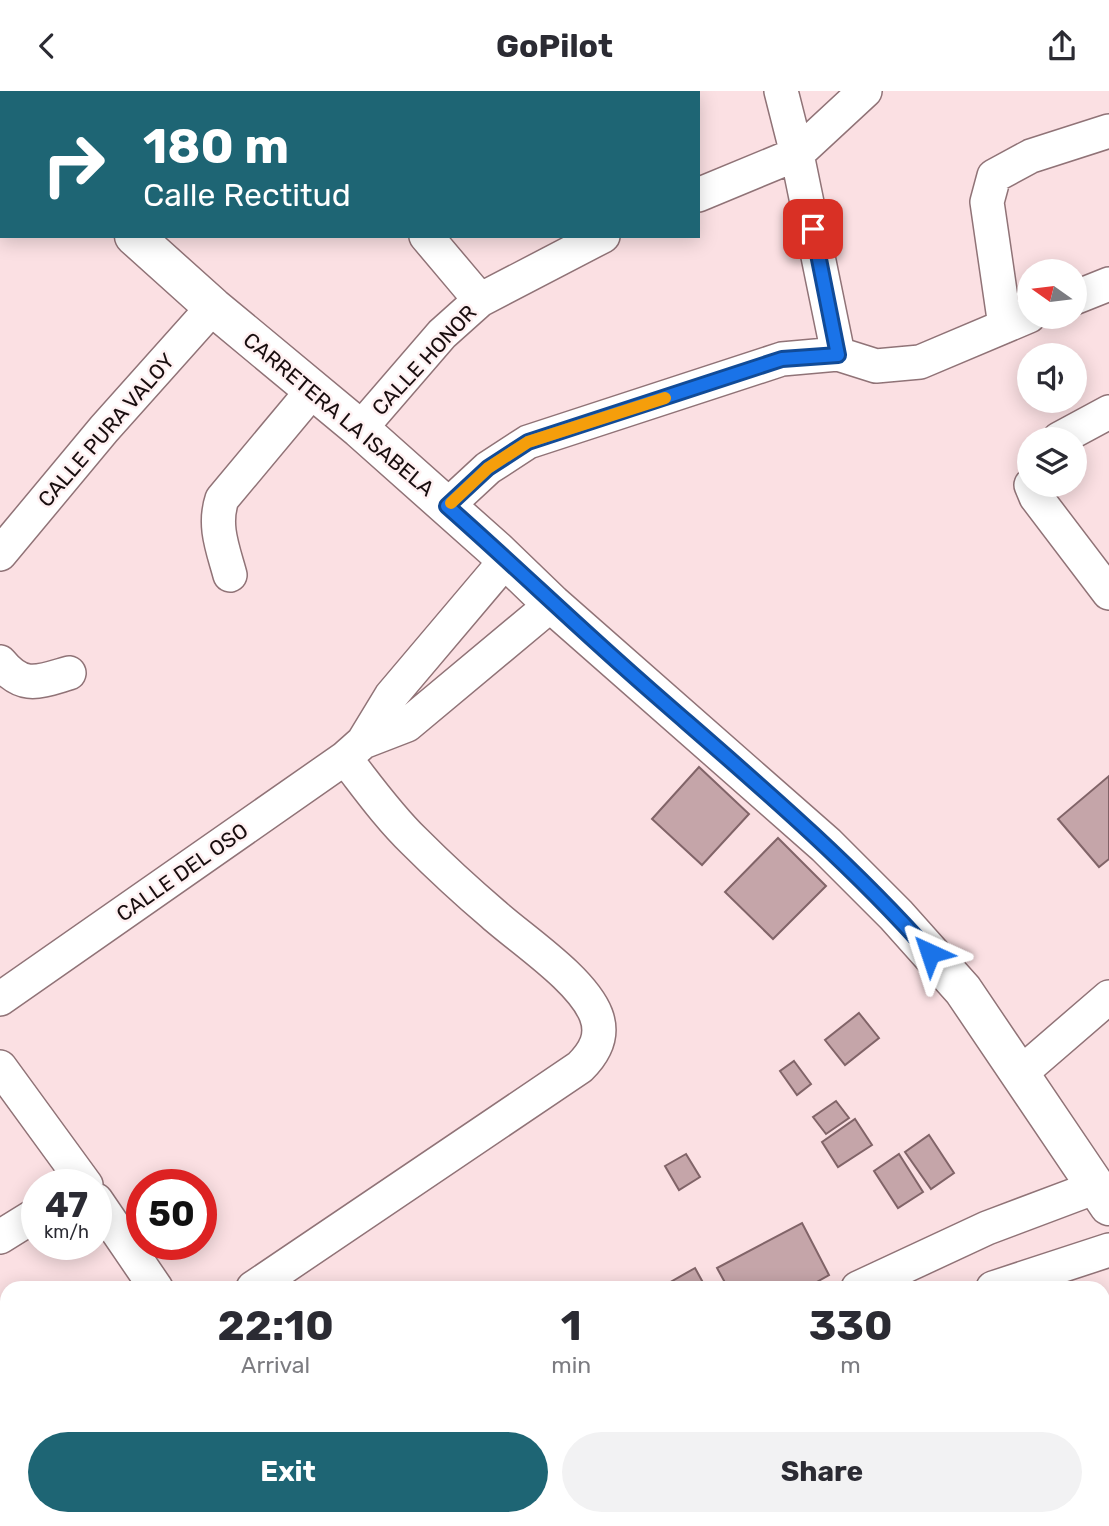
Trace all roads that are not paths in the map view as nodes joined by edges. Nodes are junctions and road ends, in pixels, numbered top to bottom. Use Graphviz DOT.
graph roads {
  1 [pos="781,91"];
  2 [pos="865,91"];
  3 [pos="1109,131"];
  4 [pos="797,154"];
  5 [pos="700,194"];
  6 [pos="136,238"];
  7 [pos="428,238"];
  8 [pos="599,238"];
  9 [pos="1109,284"];
  10 [pos="1087,293"];
  11 [pos="480,300"];
  12 [pos="213,307"];
  13 [pos="1017,321"];
  14 [pos="838,355"];
  15 [pos="313,390"];
  16 [pos="1109,412"];
  17 [pos="1081,427"];
  18 [pos="360,429"];
  19 [pos="1036,497"];
  20 [pos="447,506"];
  21 [pos="0,554"];
  22 [pos="506,560"];
  23 [pos="230,575"];
  24 [pos="1109,593"];
  25 [pos="552,604"];
  26 [pos="0,662"];
  27 [pos="69,673"];
  28 [pos="354,750"];
  29 [pos="1109,997"];
  30 [pos="0,999"];
  31 [pos="0,1067"];
  32 [pos="1021,1073"];
  33 [pos="74,1169"];
  34 [pos="1102,1197"];
  35 [pos="112,1223"];
  36 [pos="21,1224"];
  37 [pos="0,1237"];
  38 [pos="1109,1250"];
  39 [pos="151,1281"];
  40 [pos="263,1281"];
  41 [pos="873,1281"];
  42 [pos="1014,1281"];
  1 -- 4 [label="street"];
  2 -- 4 [label="street"];
  3 -- 13 [label="street"];
  4 -- 5 [label="street"];
  4 -- 14 [label="street"];
  6 -- 12 [label="main road, CARRETERA LA ISABELA"];
  7 -- 11 [label="street"];
  8 -- 11 [label="street, CALLE HONOR"];
  9 -- 10 [label="street"];
  11 -- 18 [label="street, CALLE HONOR"];
  12 -- 15 [label="main road, CARRETERA LA ISABELA"];
  12 -- 21 [label="street, CALLE PURA VALOY"];
  13 -- 14 [label="street"];
  14 -- 20 [label="street"];
  15 -- 18 [label="main road, CARRETERA LA ISABELA"];
  15 -- 23 [label="street"];
  16 -- 17 [label="street"];
  18 -- 20 [label="main road, CARRETERA LA ISABELA"];
  19 -- 24 [label="street"];
  20 -- 22 [label="main road, CARRETERA LA ISABELA"];
  22 -- 25 [label="main road, CARRETERA LA ISABELA"];
  22 -- 28 [label="street, CALLE DEL OSO"];
  25 -- 28 [label="street, CALLE DEL OSO"];
  25 -- 32 [label="main road, CARRETERA LA ISABELA"];
  26 -- 27 [label="street"];
  28 -- 30 [label="street, CALLE DEL OSO"];
  28 -- 40 [label="street"];
  29 -- 32 [label="street"];
  31 -- 33 [label="street"];
  32 -- 34 [label="main road, CARRETERA LA ISABELA"];
  34 -- 41 [label="street"];
  35 -- 39 [label="street"];
  36 -- 37 [label="street"];
  38 -- 42 [label="street"];
}
